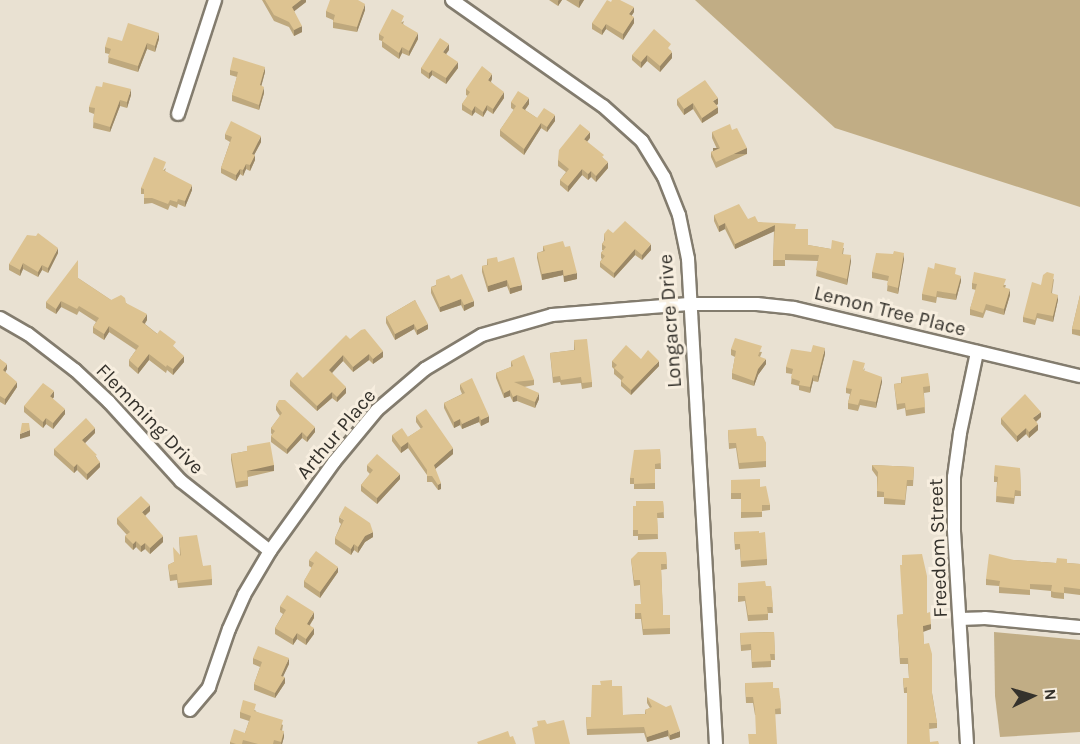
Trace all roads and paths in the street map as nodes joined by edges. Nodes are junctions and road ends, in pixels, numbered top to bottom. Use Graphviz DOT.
graph roads {
  1 [pos="215,0"];
  2 [pos="452,0"];
  3 [pos="178,114"];
  4 [pos="689,304"];
  5 [pos="0,318"];
  6 [pos="977,352"];
  7 [pos="1080,376"];
  8 [pos="270,551"];
  9 [pos="960,619"];
  10 [pos="1080,627"];
  11 [pos="190,710"];
  12 [pos="716,744"];
  13 [pos="967,744"];
  1 -- 3 [label="street"];
  2 -- 4 [label="street, Longacre Drive"];
  4 -- 6 [label="street, Lemon Tree Place"];
  4 -- 8 [label="street, Arthur Place"];
  4 -- 12 [label="street, Longacre Drive"];
  5 -- 8 [label="street, Flemming Drive"];
  6 -- 7 [label="street, Lemon Tree Place"];
  6 -- 9 [label="street, Freedom Street"];
  8 -- 11 [label="street, Arthur Place"];
  9 -- 10 [label="street"];
  9 -- 13 [label="street, Freedom Street"];
}
